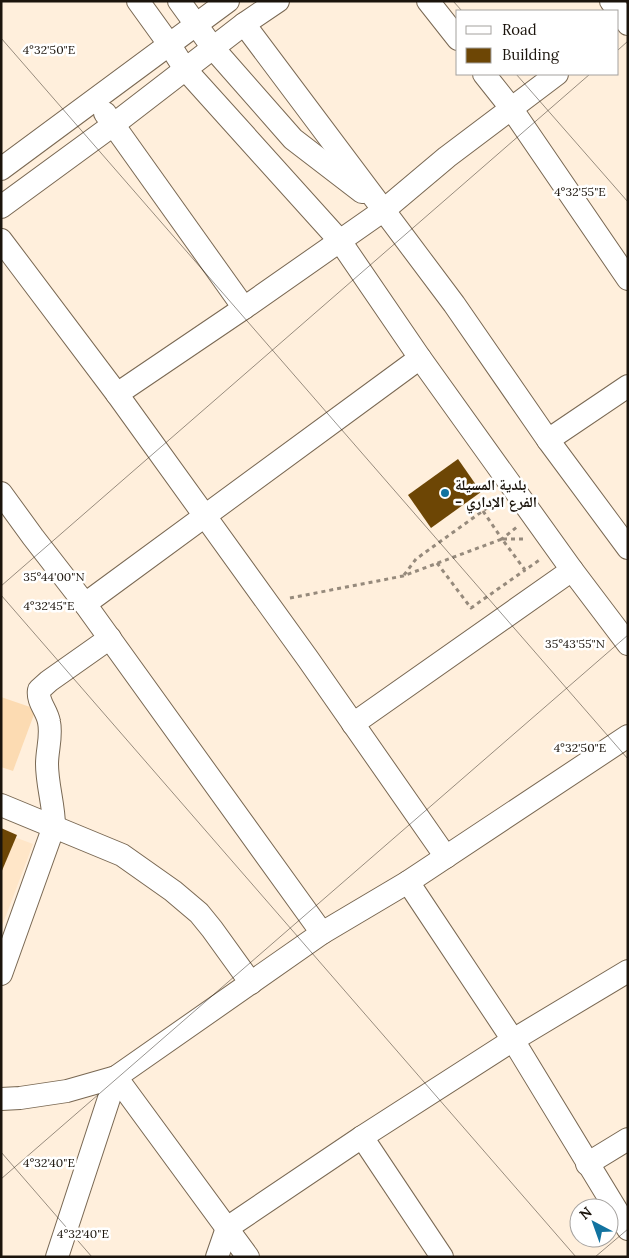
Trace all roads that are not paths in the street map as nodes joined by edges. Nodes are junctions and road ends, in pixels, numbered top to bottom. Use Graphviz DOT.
graph roads {
  1 [pos="138,1"];
  2 [pos="179,1"];
  3 [pos="228,1"];
  4 [pos="278,1"];
  5 [pos="428,1"];
  6 [pos="195,24"];
  7 [pos="244,24"];
  8 [pos="456,37"];
  9 [pos="169,44"];
  10 [pos="213,48"];
  11 [pos="185,69"];
  12 [pos="485,75"];
  13 [pos="556,75"];
  14 [pos="95,99"];
  15 [pos="511,108"];
  16 [pos="113,125"];
  17 [pos="1,169"];
  18 [pos="1,207"];
  19 [pos="384,210"];
  20 [pos="1,240"];
  21 [pos="340,241"];
  22 [pos="628,279"];
  23 [pos="244,308"];
  24 [pos="420,358"];
  25 [pos="628,386"];
  26 [pos="117,394"];
  27 [pos="548,440"];
  28 [pos="1,493"];
  29 [pos="205,516"];
  30 [pos="628,548"];
  31 [pos="572,570"];
  32 [pos="85,604"];
  33 [pos="110,638"];
  34 [pos="628,644"];
  35 [pos="353,724"];
  36 [pos="628,736"];
  37 [pos="1,805"];
  38 [pos="54,826"];
  39 [pos="446,857"];
  40 [pos="408,882"];
  41 [pos="322,933"];
  42 [pos="628,971"];
  43 [pos="1,974"];
  44 [pos="251,983"];
  45 [pos="513,1040"];
  46 [pos="116,1077"];
  47 [pos="1,1099"];
  48 [pos="362,1137"];
  49 [pos="628,1139"];
  50 [pos="587,1164"];
  51 [pos="227,1228"];
  52 [pos="628,1229"];
  53 [pos="58,1257"];
  54 [pos="217,1257"];
  55 [pos="248,1257"];
  56 [pos="442,1257"];
  1 -- 9 [label="street"];
  2 -- 6 [label="street"];
  3 -- 6 [label="street"];
  4 -- 7 [label="street"];
  5 -- 8 [label="street"];
  6 -- 9 [label="street"];
  6 -- 10 [label="street"];
  7 -- 10 [label="street"];
  7 -- 19 [label="street"];
  9 -- 11 [label="street"];
  9 -- 14 [label="street"];
  10 -- 11 [label="street"];
  10 -- 19 [label="street"];
  11 -- 16 [label="street"];
  11 -- 21 [label="street"];
  12 -- 15 [label="street"];
  13 -- 15 [label="street"];
  14 -- 16 [label="street"];
  14 -- 17 [label="street"];
  15 -- 19 [label="street"];
  15 -- 22 [label="street"];
  16 -- 18 [label="street"];
  16 -- 23 [label="street"];
  19 -- 21 [label="street"];
  19 -- 27 [label="street"];
  20 -- 26 [label="street"];
  21 -- 23 [label="street"];
  21 -- 24 [label="street"];
  23 -- 26 [label="street"];
  24 -- 29 [label="street"];
  24 -- 31 [label="street"];
  25 -- 27 [label="street"];
  26 -- 29 [label="street"];
  27 -- 30 [label="street"];
  28 -- 32 [label="street"];
  29 -- 32 [label="street"];
  29 -- 35 [label="street"];
  31 -- 34 [label="street"];
  31 -- 35 [label="street"];
  32 -- 33 [label="street"];
  33 -- 38 [label="street"];
  33 -- 41 [label="street"];
  35 -- 39 [label="street"];
  36 -- 39 [label="street"];
  37 -- 38 [label="street"];
  38 -- 43 [label="street"];
  38 -- 44 [label="street"];
  39 -- 40 [label="street"];
  40 -- 41 [label="street"];
  40 -- 45 [label="street"];
  41 -- 44 [label="street"];
  42 -- 45 [label="street"];
  44 -- 46 [label="street"];
  45 -- 48 [label="street"];
  45 -- 50 [label="street"];
  46 -- 47 [label="street"];
  46 -- 51 [label="street"];
  46 -- 53 [label="street"];
  48 -- 51 [label="street"];
  48 -- 56 [label="street"];
  49 -- 50 [label="street"];
  50 -- 52 [label="street"];
  51 -- 54 [label="street"];
  51 -- 55 [label="street"];
}
